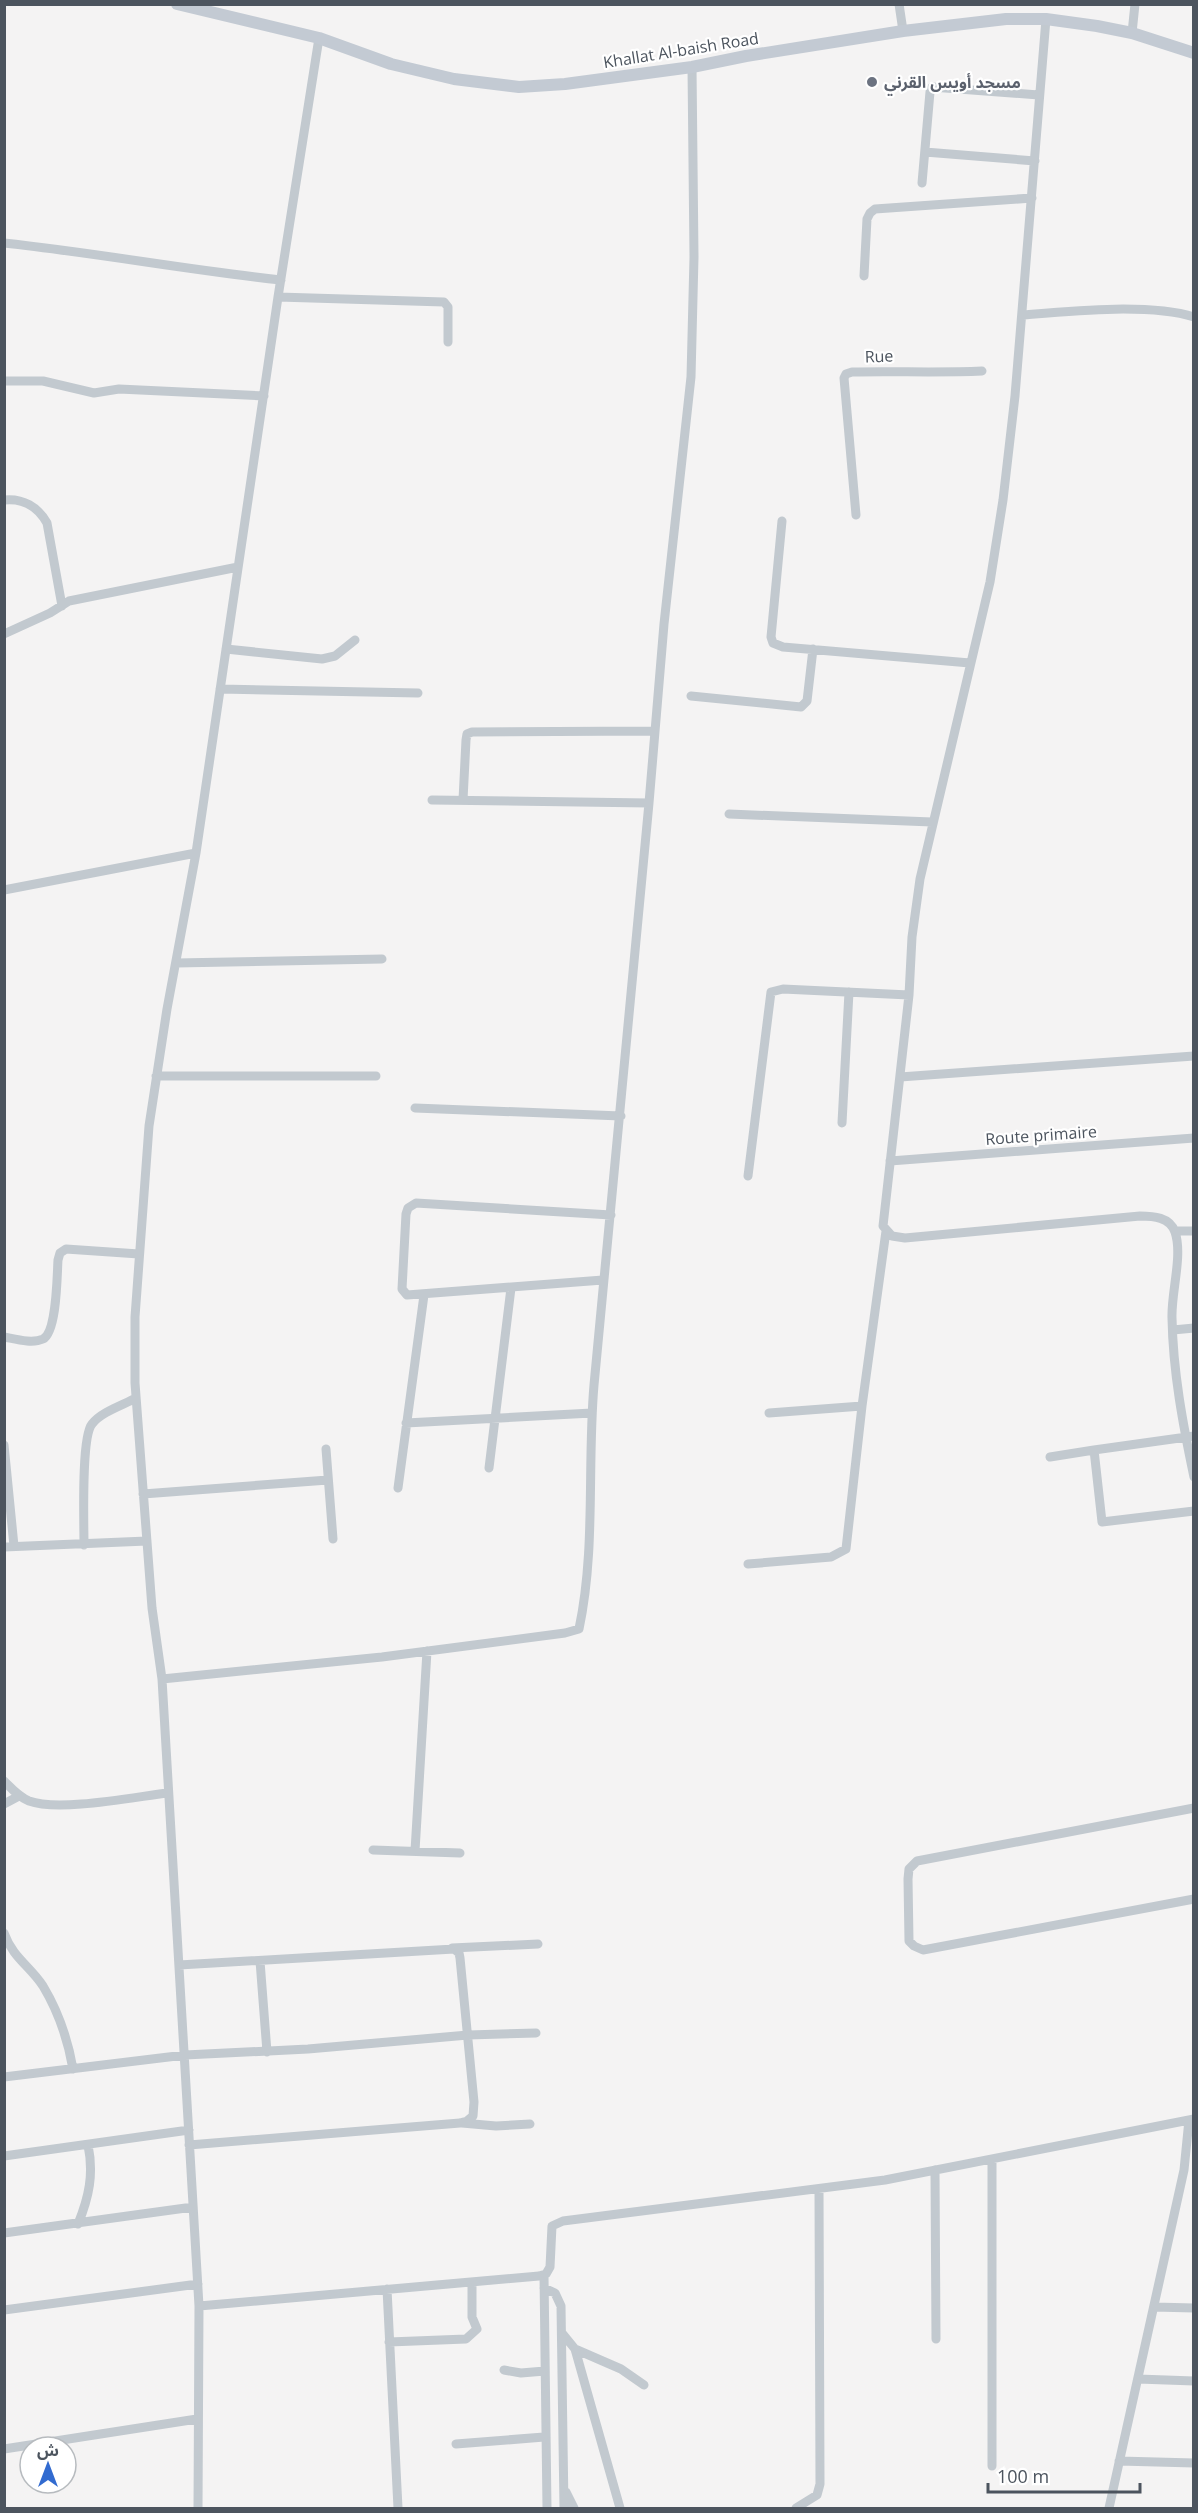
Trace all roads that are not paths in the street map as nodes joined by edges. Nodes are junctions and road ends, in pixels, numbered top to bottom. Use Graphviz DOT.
graph roads {
  1 [pos="177,4"];
  2 [pos="899,4"];
  3 [pos="1135,4"];
  4 [pos="1046,19"];
  5 [pos="903,32"];
  6 [pos="1132,33"];
  7 [pos="319,38"];
  8 [pos="1194,53"];
  9 [pos="692,67"];
  10 [pos="1040,95"];
  11 [pos="925,152"];
  12 [pos="1035,161"];
  13 [pos="922,183"];
  14 [pos="1032,198"];
  15 [pos="4,243"];
  16 [pos="864,276"];
  17 [pos="281,280"];
  18 [pos="278,297"];
  19 [pos="1023,315"];
  20 [pos="1194,316"];
  21 [pos="448,342"];
  22 [pos="982,371"];
  23 [pos="4,381"];
  24 [pos="264,396"];
  25 [pos="4,500"];
  26 [pos="856,515"];
  27 [pos="782,521"];
  28 [pos="238,567"];
  29 [pos="62,606"];
  30 [pos="4,634"];
  31 [pos="355,640"];
  32 [pos="226,649"];
  33 [pos="813,650"];
  34 [pos="970,663"];
  35 [pos="220,689"];
  36 [pos="418,693"];
  37 [pos="691,696"];
  38 [pos="654,731"];
  39 [pos="432,800"];
  40 [pos="463,800"];
  41 [pos="649,803"];
  42 [pos="729,814"];
  43 [pos="932,822"];
  44 [pos="196,853"];
  45 [pos="4,890"];
  46 [pos="382,959"];
  47 [pos="176,963"];
  48 [pos="849,992"];
  49 [pos="909,995"];
  50 [pos="1194,1056"];
  51 [pos="156,1076"];
  52 [pos="376,1076"];
  53 [pos="900,1077"];
  54 [pos="415,1108"];
  55 [pos="621,1116"];
  56 [pos="842,1123"];
  57 [pos="1194,1138"];
  58 [pos="890,1161"];
  59 [pos="748,1176"];
  60 [pos="611,1215"];
  61 [pos="886,1231"];
  62 [pos="1194,1231"];
  63 [pos="1175,1232"];
  64 [pos="139,1254"];
  65 [pos="603,1280"];
  66 [pos="511,1288"];
  67 [pos="424,1295"];
  68 [pos="1194,1328"];
  69 [pos="1173,1330"];
  70 [pos="4,1337"];
  71 [pos="136,1398"];
  72 [pos="862,1406"];
  73 [pos="592,1413"];
  74 [pos="769,1413"];
  75 [pos="494,1419"];
  76 [pos="406,1423"];
  77 [pos="1190,1436"];
  78 [pos="4,1445"];
  79 [pos="326,1449"];
  80 [pos="1094,1450"];
  81 [pos="1050,1457"];
  82 [pos="489,1468"];
  83 [pos="1194,1477"];
  84 [pos="328,1480"];
  85 [pos="398,1488"];
  86 [pos="143,1494"];
  87 [pos="1194,1511"];
  88 [pos="333,1539"];
  89 [pos="147,1541"];
  90 [pos="84,1545"];
  91 [pos="9,1546"];
  92 [pos="748,1564"];
  93 [pos="427,1651"];
  94 [pos="162,1679"];
  95 [pos="4,1781"];
  96 [pos="168,1793"];
  97 [pos="19,1796"];
  98 [pos="4,1804"];
  99 [pos="1194,1808"];
  100 [pos="373,1850"];
  101 [pos="415,1851"];
  102 [pos="460,1853"];
  103 [pos="1194,1899"];
  104 [pos="4,1933"];
  105 [pos="538,1944"];
  106 [pos="444,1948"];
  107 [pos="260,1961"];
  108 [pos="179,1965"];
  109 [pos="536,2033"];
  110 [pos="468,2035"];
  111 [pos="267,2052"];
  112 [pos="185,2055"];
  113 [pos="73,2069"];
  114 [pos="4,2076"];
  115 [pos="1191,2120"];
  116 [pos="460,2123"];
  117 [pos="530,2124"];
  118 [pos="189,2130"];
  119 [pos="88,2145"];
  120 [pos="189,2145"];
  121 [pos="4,2156"];
  122 [pos="992,2159"];
  123 [pos="935,2170"];
  124 [pos="819,2190"];
  125 [pos="193,2207"];
  126 [pos="78,2224"];
  127 [pos="4,2233"];
  128 [pos="544,2274"];
  129 [pos="472,2282"];
  130 [pos="198,2284"];
  131 [pos="544,2288"];
  132 [pos="387,2289"];
  133 [pos="199,2306"];
  134 [pos="1154,2307"];
  135 [pos="1194,2308"];
  136 [pos="4,2310"];
  137 [pos="561,2333"];
  138 [pos="936,2339"];
  139 [pos="389,2342"];
  140 [pos="575,2349"];
  141 [pos="504,2370"];
  142 [pos="545,2371"];
  143 [pos="1137,2379"];
  144 [pos="1194,2381"];
  145 [pos="644,2385"];
  146 [pos="197,2419"];
  147 [pos="544,2437"];
  148 [pos="456,2444"];
  149 [pos="4,2449"];
  150 [pos="1119,2461"];
  151 [pos="1194,2463"];
  152 [pos="992,2466"];
  153 [pos="563,2487"];
  154 [pos="198,2508"];
  155 [pos="398,2508"];
  156 [pos="547,2508"];
  157 [pos="564,2508"];
  158 [pos="574,2508"];
  159 [pos="620,2508"];
  160 [pos="796,2508"];
  161 [pos="1109,2508"];
  1 -- 7 [label="street, Khallat Al-baish Road"];
  2 -- 5 [label="street"];
  3 -- 6 [label="street"];
  4 -- 5 [label="street, Khallat Al-baish Road"];
  4 -- 6 [label="street, Khallat Al-baish Road"];
  4 -- 10 [label="street"];
  5 -- 9 [label="street, Khallat Al-baish Road"];
  6 -- 8 [label="street, Khallat Al-baish Road"];
  7 -- 9 [label="street, Khallat Al-baish Road"];
  7 -- 17 [label="street"];
  9 -- 38 [label="street"];
  10 -- 11 [label="street"];
  10 -- 12 [label="street"];
  11 -- 12 [label="street"];
  11 -- 13 [label="street"];
  12 -- 14 [label="street"];
  14 -- 16 [label="street"];
  14 -- 19 [label="street"];
  15 -- 17 [label="street"];
  17 -- 18 [label="street"];
  18 -- 21 [label="street"];
  18 -- 24 [label="street"];
  19 -- 20 [label="street"];
  19 -- 34 [label="street"];
  22 -- 26 [label="street, Rue"];
  23 -- 24 [label="street"];
  24 -- 28 [label="street"];
  25 -- 29 [label="street"];
  27 -- 33 [label="street"];
  28 -- 29 [label="street"];
  28 -- 32 [label="street"];
  29 -- 30 [label="street"];
  31 -- 32 [label="street"];
  32 -- 35 [label="street"];
  33 -- 34 [label="street"];
  33 -- 37 [label="street"];
  34 -- 43 [label="street"];
  35 -- 36 [label="street"];
  35 -- 44 [label="street"];
  38 -- 40 [label="street"];
  38 -- 41 [label="street"];
  39 -- 40 [label="street"];
  40 -- 41 [label="street"];
  41 -- 55 [label="street"];
  42 -- 43 [label="street"];
  43 -- 49 [label="street"];
  44 -- 45 [label="street"];
  44 -- 47 [label="street"];
  46 -- 47 [label="street"];
  47 -- 51 [label="street"];
  48 -- 49 [label="street"];
  48 -- 56 [label="street"];
  48 -- 59 [label="street"];
  49 -- 53 [label="street"];
  50 -- 53 [label="street"];
  51 -- 52 [label="street"];
  51 -- 64 [label="street"];
  53 -- 58 [label="street"];
  54 -- 55 [label="street"];
  55 -- 60 [label="street"];
  57 -- 58 [label="street, Route primaire"];
  58 -- 61 [label="street"];
  60 -- 65 [label="street"];
  60 -- 67 [label="street"];
  61 -- 63 [label="street"];
  61 -- 72 [label="street"];
  62 -- 63 [label="street"];
  63 -- 69 [label="street"];
  64 -- 70 [label="street"];
  64 -- 71 [label="street"];
  65 -- 66 [label="street"];
  65 -- 73 [label="street"];
  66 -- 67 [label="street"];
  66 -- 75 [label="street"];
  67 -- 76 [label="street"];
  68 -- 69 [label="street"];
  69 -- 77 [label="street"];
  71 -- 86 [label="street"];
  71 -- 90 [label="street"];
  72 -- 74 [label="street"];
  72 -- 92 [label="street"];
  73 -- 75 [label="street"];
  73 -- 93 [label="street"];
  75 -- 76 [label="street"];
  75 -- 82 [label="street"];
  76 -- 85 [label="street"];
  77 -- 80 [label="street"];
  77 -- 83 [label="street"];
  78 -- 91 [label="street"];
  79 -- 84 [label="street"];
  80 -- 81 [label="street"];
  80 -- 87 [label="street"];
  84 -- 86 [label="street"];
  84 -- 88 [label="street"];
  86 -- 89 [label="street"];
  89 -- 90 [label="street"];
  89 -- 94 [label="street"];
  90 -- 91 [label="street"];
  93 -- 94 [label="street"];
  93 -- 101 [label="street"];
  94 -- 96 [label="street"];
  95 -- 97 [label="street"];
  96 -- 97 [label="street"];
  96 -- 108 [label="street"];
  97 -- 98 [label="street"];
  99 -- 103 [label="street"];
  100 -- 101 [label="street"];
  101 -- 102 [label="street"];
  104 -- 113 [label="street"];
  105 -- 106 [label="street"];
  106 -- 107 [label="street"];
  106 -- 110 [label="street"];
  107 -- 108 [label="street"];
  107 -- 111 [label="street"];
  108 -- 112 [label="street"];
  109 -- 110 [label="street"];
  110 -- 111 [label="street"];
  110 -- 116 [label="street"];
  111 -- 112 [label="street"];
  112 -- 113 [label="street"];
  112 -- 118 [label="street"];
  113 -- 114 [label="street"];
  115 -- 122 [label="street"];
  115 -- 134 [label="street"];
  116 -- 117 [label="street"];
  116 -- 120 [label="street"];
  118 -- 119 [label="street"];
  118 -- 120 [label="street"];
  119 -- 121 [label="street"];
  119 -- 126 [label="street"];
  120 -- 125 [label="street"];
  122 -- 123 [label="street"];
  122 -- 152 [label="street"];
  123 -- 124 [label="street"];
  123 -- 138 [label="street"];
  124 -- 128 [label="street"];
  124 -- 160 [label="street"];
  125 -- 126 [label="street"];
  125 -- 130 [label="street"];
  126 -- 127 [label="street"];
  128 -- 129 [label="street"];
  128 -- 131 [label="street"];
  129 -- 132 [label="street"];
  129 -- 139 [label="street"];
  130 -- 133 [label="street"];
  130 -- 136 [label="street"];
  131 -- 137 [label="street"];
  131 -- 142 [label="street"];
  132 -- 133 [label="street"];
  132 -- 139 [label="street"];
  133 -- 146 [label="street"];
  134 -- 135 [label="street"];
  134 -- 143 [label="street"];
  137 -- 140 [label="street"];
  137 -- 153 [label="street"];
  139 -- 155 [label="street"];
  140 -- 145 [label="street"];
  140 -- 159 [label="street"];
  141 -- 142 [label="street"];
  142 -- 147 [label="street"];
  143 -- 144 [label="street"];
  143 -- 150 [label="street"];
  146 -- 149 [label="street"];
  146 -- 154 [label="street"];
  147 -- 148 [label="street"];
  147 -- 156 [label="street"];
  150 -- 151 [label="street"];
  150 -- 161 [label="street"];
  153 -- 157 [label="street"];
  153 -- 158 [label="street"];
}
